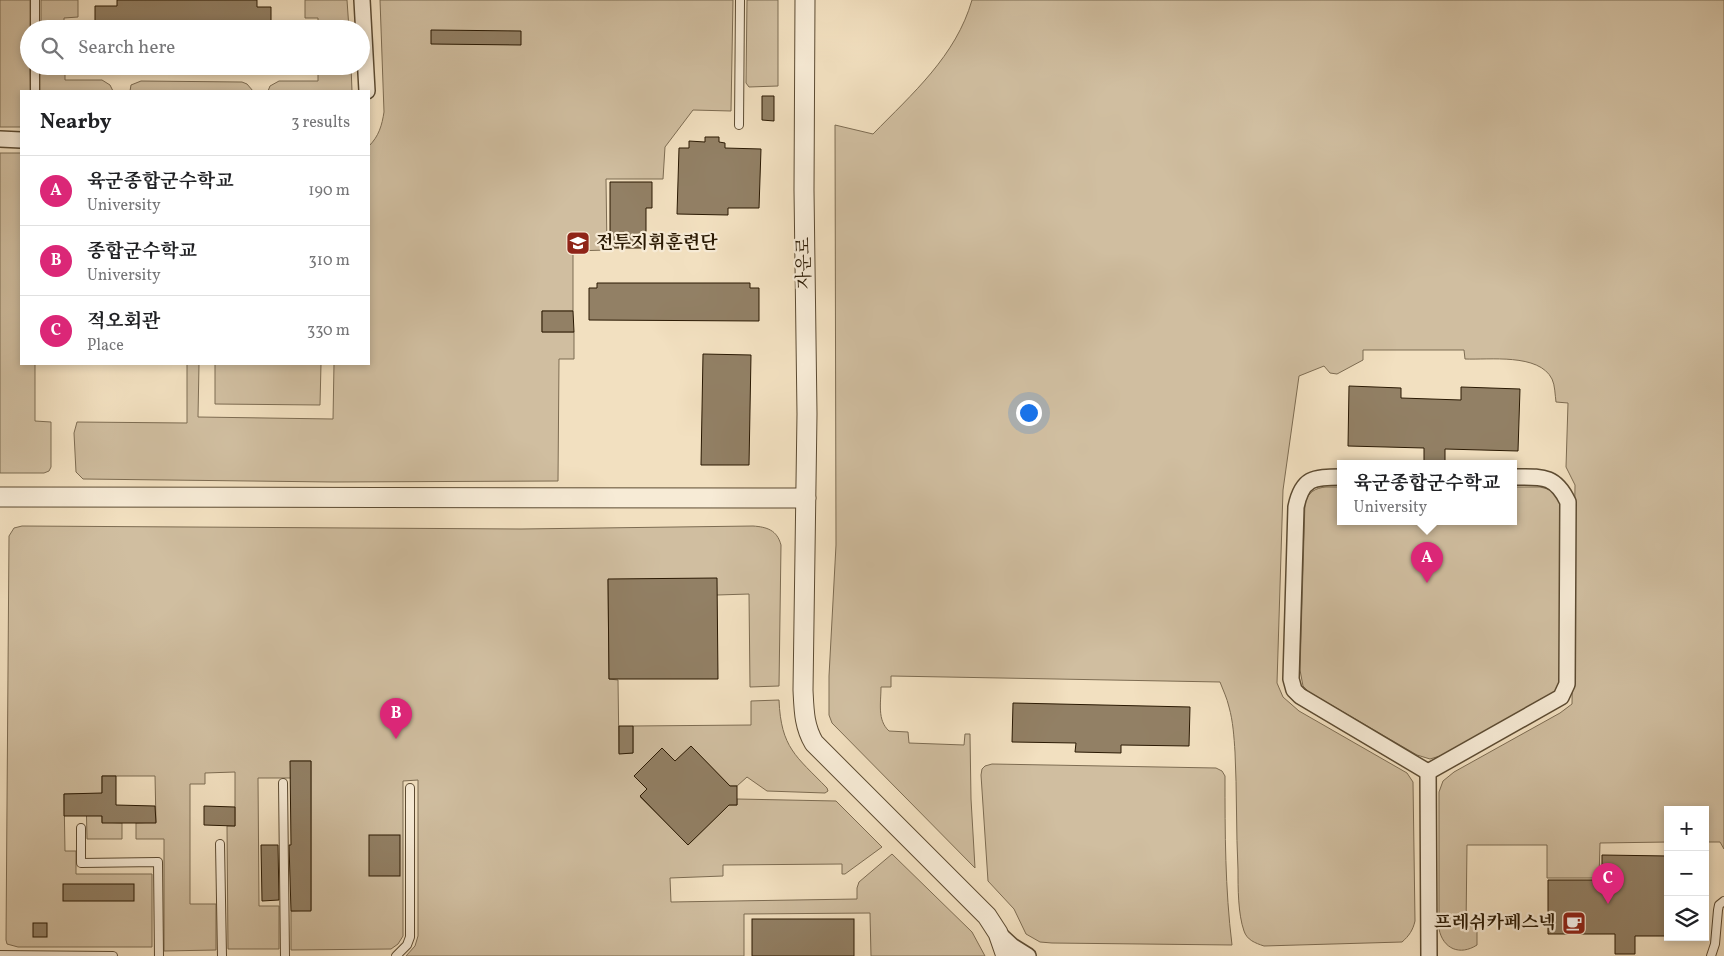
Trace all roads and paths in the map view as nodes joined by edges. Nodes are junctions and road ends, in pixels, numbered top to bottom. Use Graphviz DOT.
graph roads {
  1 [pos="34,0"];
  2 [pos="362,0"];
  3 [pos="740,0"];
  4 [pos="805,0"];
  5 [pos="34,20"];
  6 [pos="363,20"];
  7 [pos="34,75"];
  8 [pos="367,75"];
  9 [pos="34,90"];
  10 [pos="368,90"];
  11 [pos="740,126"];
  12 [pos="0,139"];
  13 [pos="20,140"];
  14 [pos="1337,477"];
  15 [pos="1517,477"];
  16 [pos="0,497"];
  17 [pos="806,498"];
  18 [pos="1428,772"];
  19 [pos="283,783"];
  20 [pos="410,788"];
  21 [pos="81,828"];
  22 [pos="220,844"];
  23 [pos="1724,902"];
  24 [pos="998,933"];
  25 [pos="0,956"];
  26 [pos="113,956"];
  27 [pos="159,956"];
  28 [pos="222,956"];
  29 [pos="285,956"];
  30 [pos="396,956"];
  31 [pos="1006,956"];
  32 [pos="1028,956"];
  33 [pos="1430,956"];
  34 [pos="1711,956"];
  1 -- 5 [label="lane"];
  2 -- 6 [label="street"];
  3 -- 11 [label="lane"];
  4 -- 17 [label="street, 자운로"];
  7 -- 9 [label="lane"];
  8 -- 10 [label="street"];
  12 -- 13 [label="street"];
  14 -- 18 [label="street"];
  15 -- 18 [label="street"];
  16 -- 17 [label="street"];
  17 -- 24 [label="street, 자운로"];
  18 -- 33 [label="street"];
  19 -- 29 [label="lane"];
  20 -- 30 [label="lane"];
  21 -- 27 [label="lane"];
  22 -- 28 [label="lane"];
  23 -- 34 [label="lane"];
  24 -- 31 [label="street, 자운로"];
  24 -- 32 [label="street"];
  25 -- 26 [label="lane"];
}
